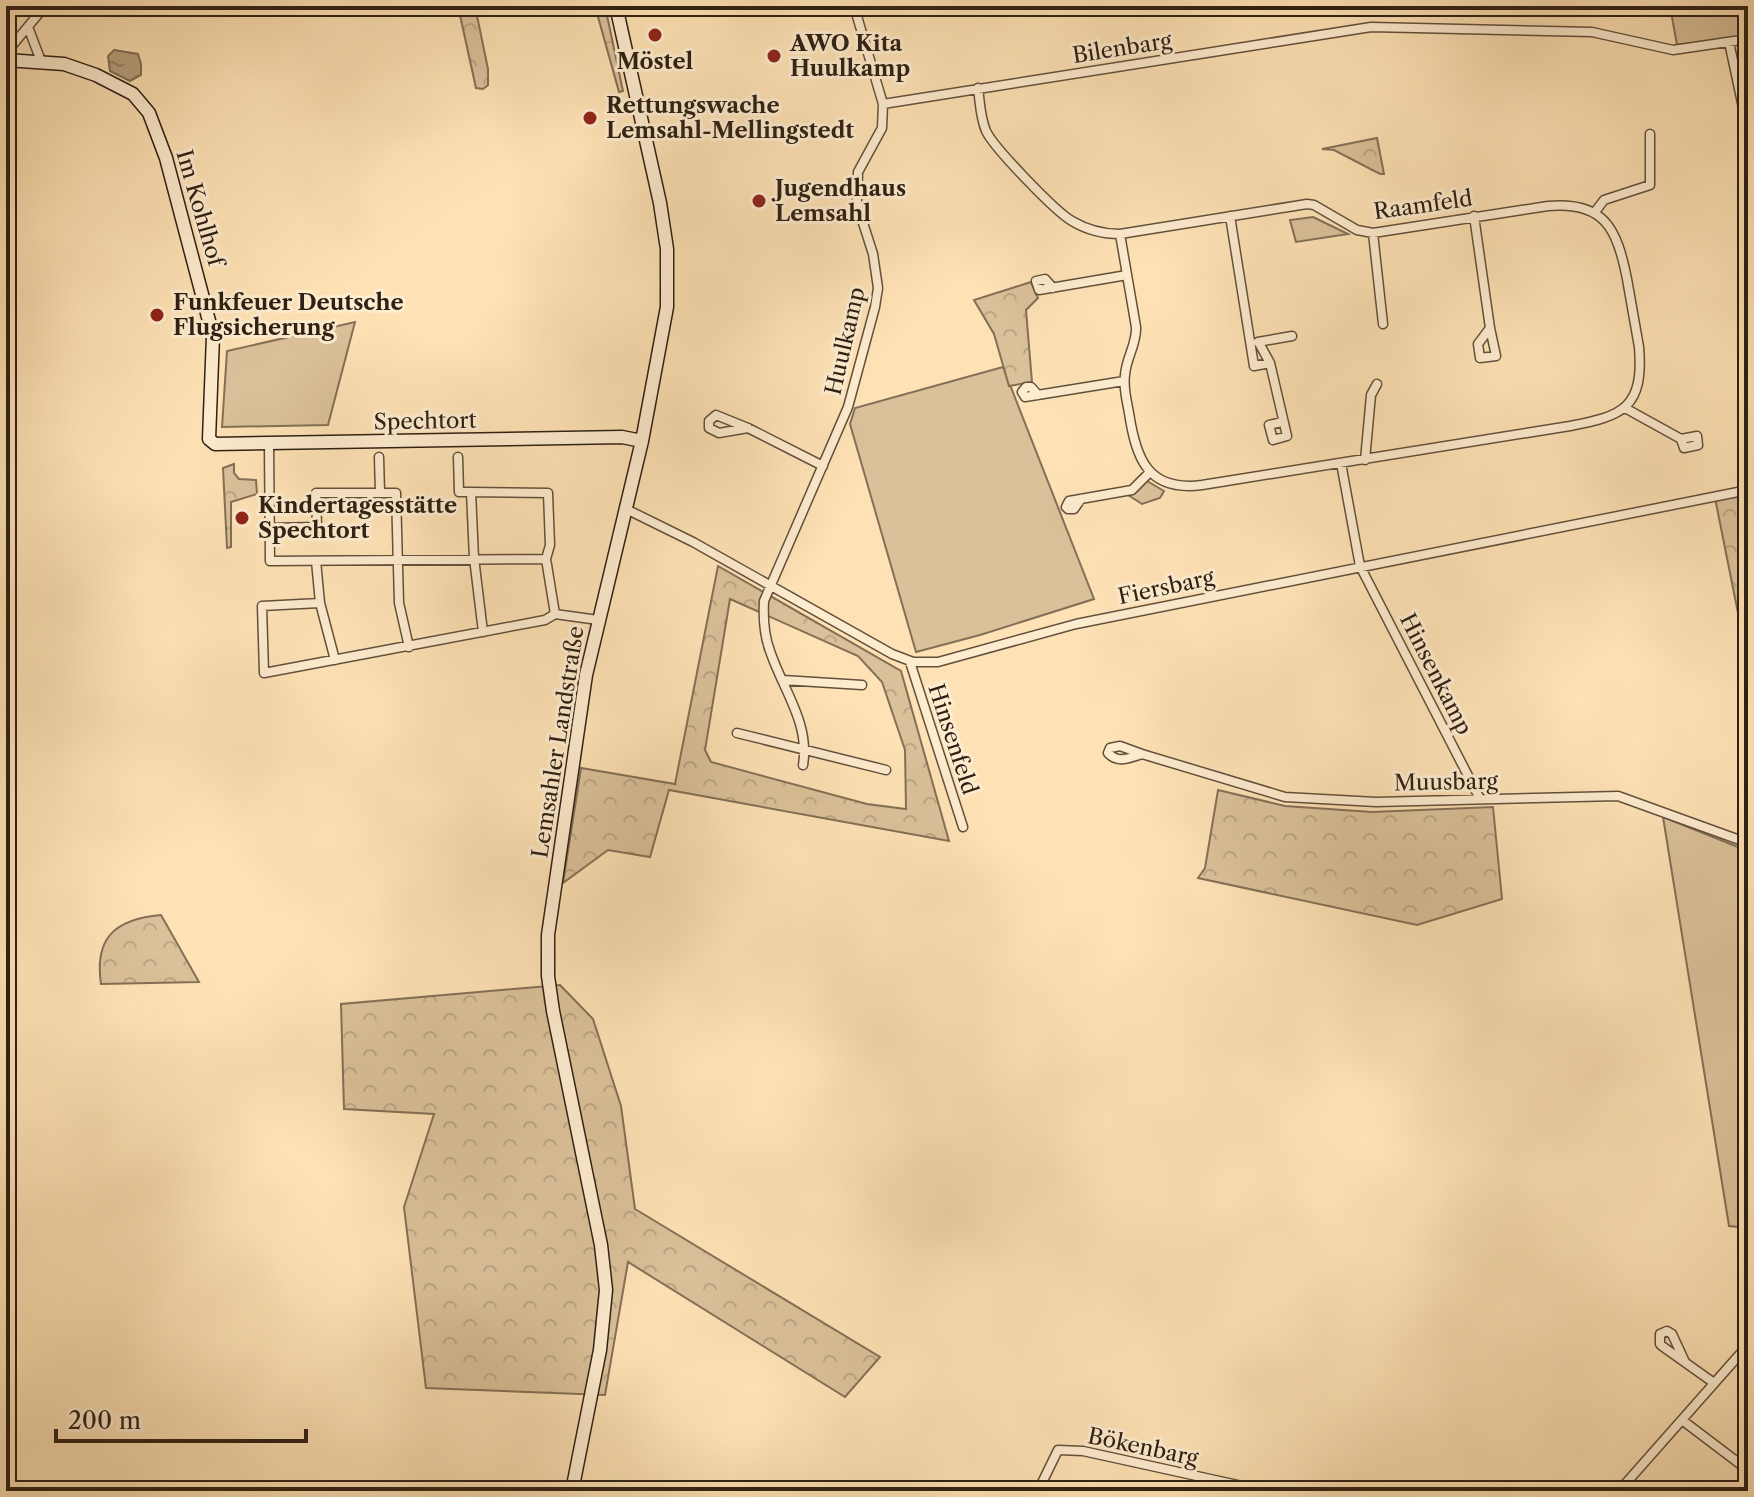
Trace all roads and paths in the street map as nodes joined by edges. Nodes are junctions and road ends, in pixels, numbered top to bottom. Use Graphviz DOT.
graph roads {
  1 [pos="45,6"];
  2 [pos="616,6"];
  3 [pos="854,6"];
  4 [pos="28,27"];
  5 [pos="1748,39"];
  6 [pos="1729,42"];
  7 [pos="6,53"];
  8 [pos="6,60"];
  9 [pos="41,61"];
  10 [pos="978,88"];
  11 [pos="883,104"];
  12 [pos="1748,131"];
  13 [pos="1650,134"];
  14 [pos="1595,212"];
  15 [pos="1230,216"];
  16 [pos="1474,216"];
  17 [pos="1373,233"];
  18 [pos="1120,234"];
  19 [pos="1127,275"];
  20 [pos="1053,288"];
  21 [pos="1383,324"];
  22 [pos="1490,328"];
  23 [pos="1251,336"];
  24 [pos="1292,336"];
  25 [pos="1259,343"];
  26 [pos="1270,363"];
  27 [pos="1124,381"];
  28 [pos="1377,384"];
  29 [pos="1038,395"];
  30 [pos="1625,408"];
  31 [pos="1282,422"];
  32 [pos="748,428"];
  33 [pos="209,439"];
  34 [pos="1681,439"];
  35 [pos="642,441"];
  36 [pos="269,444"];
  37 [pos="379,457"];
  38 [pos="458,457"];
  39 [pos="1365,460"];
  40 [pos="1341,463"];
  41 [pos="823,466"];
  42 [pos="1150,472"];
  43 [pos="1748,490"];
  44 [pos="471,492"];
  45 [pos="380,493"];
  46 [pos="1081,499"];
  47 [pos="626,509"];
  48 [pos="269,528"];
  49 [pos="474,558"];
  50 [pos="397,559"];
  51 [pos="546,559"];
  52 [pos="316,561"];
  53 [pos="1360,566"];
  54 [pos="770,585"];
  55 [pos="320,603"];
  56 [pos="555,614"];
  57 [pos="598,620"];
  58 [pos="483,632"];
  59 [pos="409,647"];
  60 [pos="335,660"];
  61 [pos="910,662"];
  62 [pos="783,680"];
  63 [pos="862,685"];
  64 [pos="737,733"];
  65 [pos="806,751"];
  66 [pos="1142,754"];
  67 [pos="803,765"];
  68 [pos="886,770"];
  69 [pos="1480,799"];
  70 [pos="963,827"];
  71 [pos="1748,843"];
  72 [pos="1748,1345"];
  73 [pos="1685,1362"];
  74 [pos="1714,1383"];
  75 [pos="1682,1420"];
  76 [pos="1748,1470"];
  77 [pos="575,1490"];
  78 [pos="1038,1491"];
  79 [pos="1265,1491"];
  80 [pos="1619,1491"];
  1 -- 4 [label="street"];
  2 -- 35 [label="main road, Lemsahler Landstraße"];
  3 -- 11 [label="street, Huulkamp"];
  4 -- 7 [label="street"];
  4 -- 9 [label="street"];
  5 -- 6 [label="street, Bilenbarg"];
  6 -- 10 [label="street, Bilenbarg"];
  6 -- 12 [label="street"];
  8 -- 9 [label="main road, Im Kohlhof"];
  9 -- 33 [label="main road, Im Kohlhof"];
  10 -- 11 [label="street, Bilenbarg"];
  10 -- 18 [label="street, Raamfeld"];
  11 -- 41 [label="street, Huulkamp"];
  13 -- 14 [label="street"];
  14 -- 16 [label="street, Raamfeld"];
  14 -- 30 [label="street"];
  15 -- 17 [label="street, Raamfeld"];
  15 -- 18 [label="street, Raamfeld"];
  15 -- 23 [label="street"];
  16 -- 17 [label="street, Raamfeld"];
  16 -- 22 [label="street"];
  17 -- 21 [label="street"];
  18 -- 19 [label="street"];
  19 -- 20 [label="street"];
  19 -- 27 [label="street"];
  23 -- 25 [label="street"];
  23 -- 26 [label="street"];
  24 -- 25 [label="street"];
  25 -- 26 [label="street"];
  26 -- 31 [label="street"];
  27 -- 29 [label="street"];
  27 -- 42 [label="street"];
  28 -- 39 [label="street"];
  30 -- 34 [label="street"];
  30 -- 39 [label="street"];
  32 -- 41 [label="street"];
  33 -- 36 [label="main road, Spechtort"];
  35 -- 36 [label="main road, Spechtort"];
  35 -- 47 [label="main road, Lemsahler Landstraße"];
  36 -- 48 [label="street"];
  37 -- 45 [label="street"];
  38 -- 44 [label="street"];
  39 -- 40 [label="street"];
  40 -- 42 [label="street"];
  40 -- 53 [label="street, Hinsenkamp"];
  41 -- 54 [label="street, Huulkamp"];
  42 -- 46 [label="street"];
  43 -- 53 [label="street, Fiersbarg"];
  44 -- 49 [label="street"];
  44 -- 51 [label="street"];
  45 -- 48 [label="street"];
  45 -- 50 [label="street"];
  47 -- 54 [label="street, Fiersbarg"];
  47 -- 57 [label="main road, Lemsahler Landstraße"];
  48 -- 52 [label="street"];
  49 -- 50 [label="street"];
  49 -- 51 [label="street"];
  49 -- 58 [label="street"];
  50 -- 52 [label="street"];
  50 -- 59 [label="street"];
  51 -- 56 [label="street"];
  52 -- 55 [label="street"];
  53 -- 61 [label="street, Fiersbarg"];
  53 -- 69 [label="street, Hinsenkamp"];
  54 -- 61 [label="street, Fiersbarg"];
  54 -- 62 [label="street, Huulkamp"];
  55 -- 60 [label="street"];
  55 -- 60 [label="street"];
  56 -- 57 [label="street"];
  56 -- 58 [label="street"];
  57 -- 77 [label="main road, Lemsahler Landstraße"];
  58 -- 59 [label="street"];
  59 -- 60 [label="street"];
  61 -- 70 [label="street, Hinsenfeld"];
  62 -- 63 [label="street"];
  62 -- 65 [label="street, Huulkamp"];
  64 -- 65 [label="street"];
  65 -- 67 [label="street"];
  65 -- 68 [label="street"];
  66 -- 69 [label="street, Muusbarg"];
  69 -- 71 [label="street, Muusbarg"];
  72 -- 74 [label="street"];
  73 -- 74 [label="street"];
  74 -- 75 [label="street"];
  75 -- 76 [label="street"];
  75 -- 80 [label="street"];
  78 -- 79 [label="street, Bökenbarg"];
}
